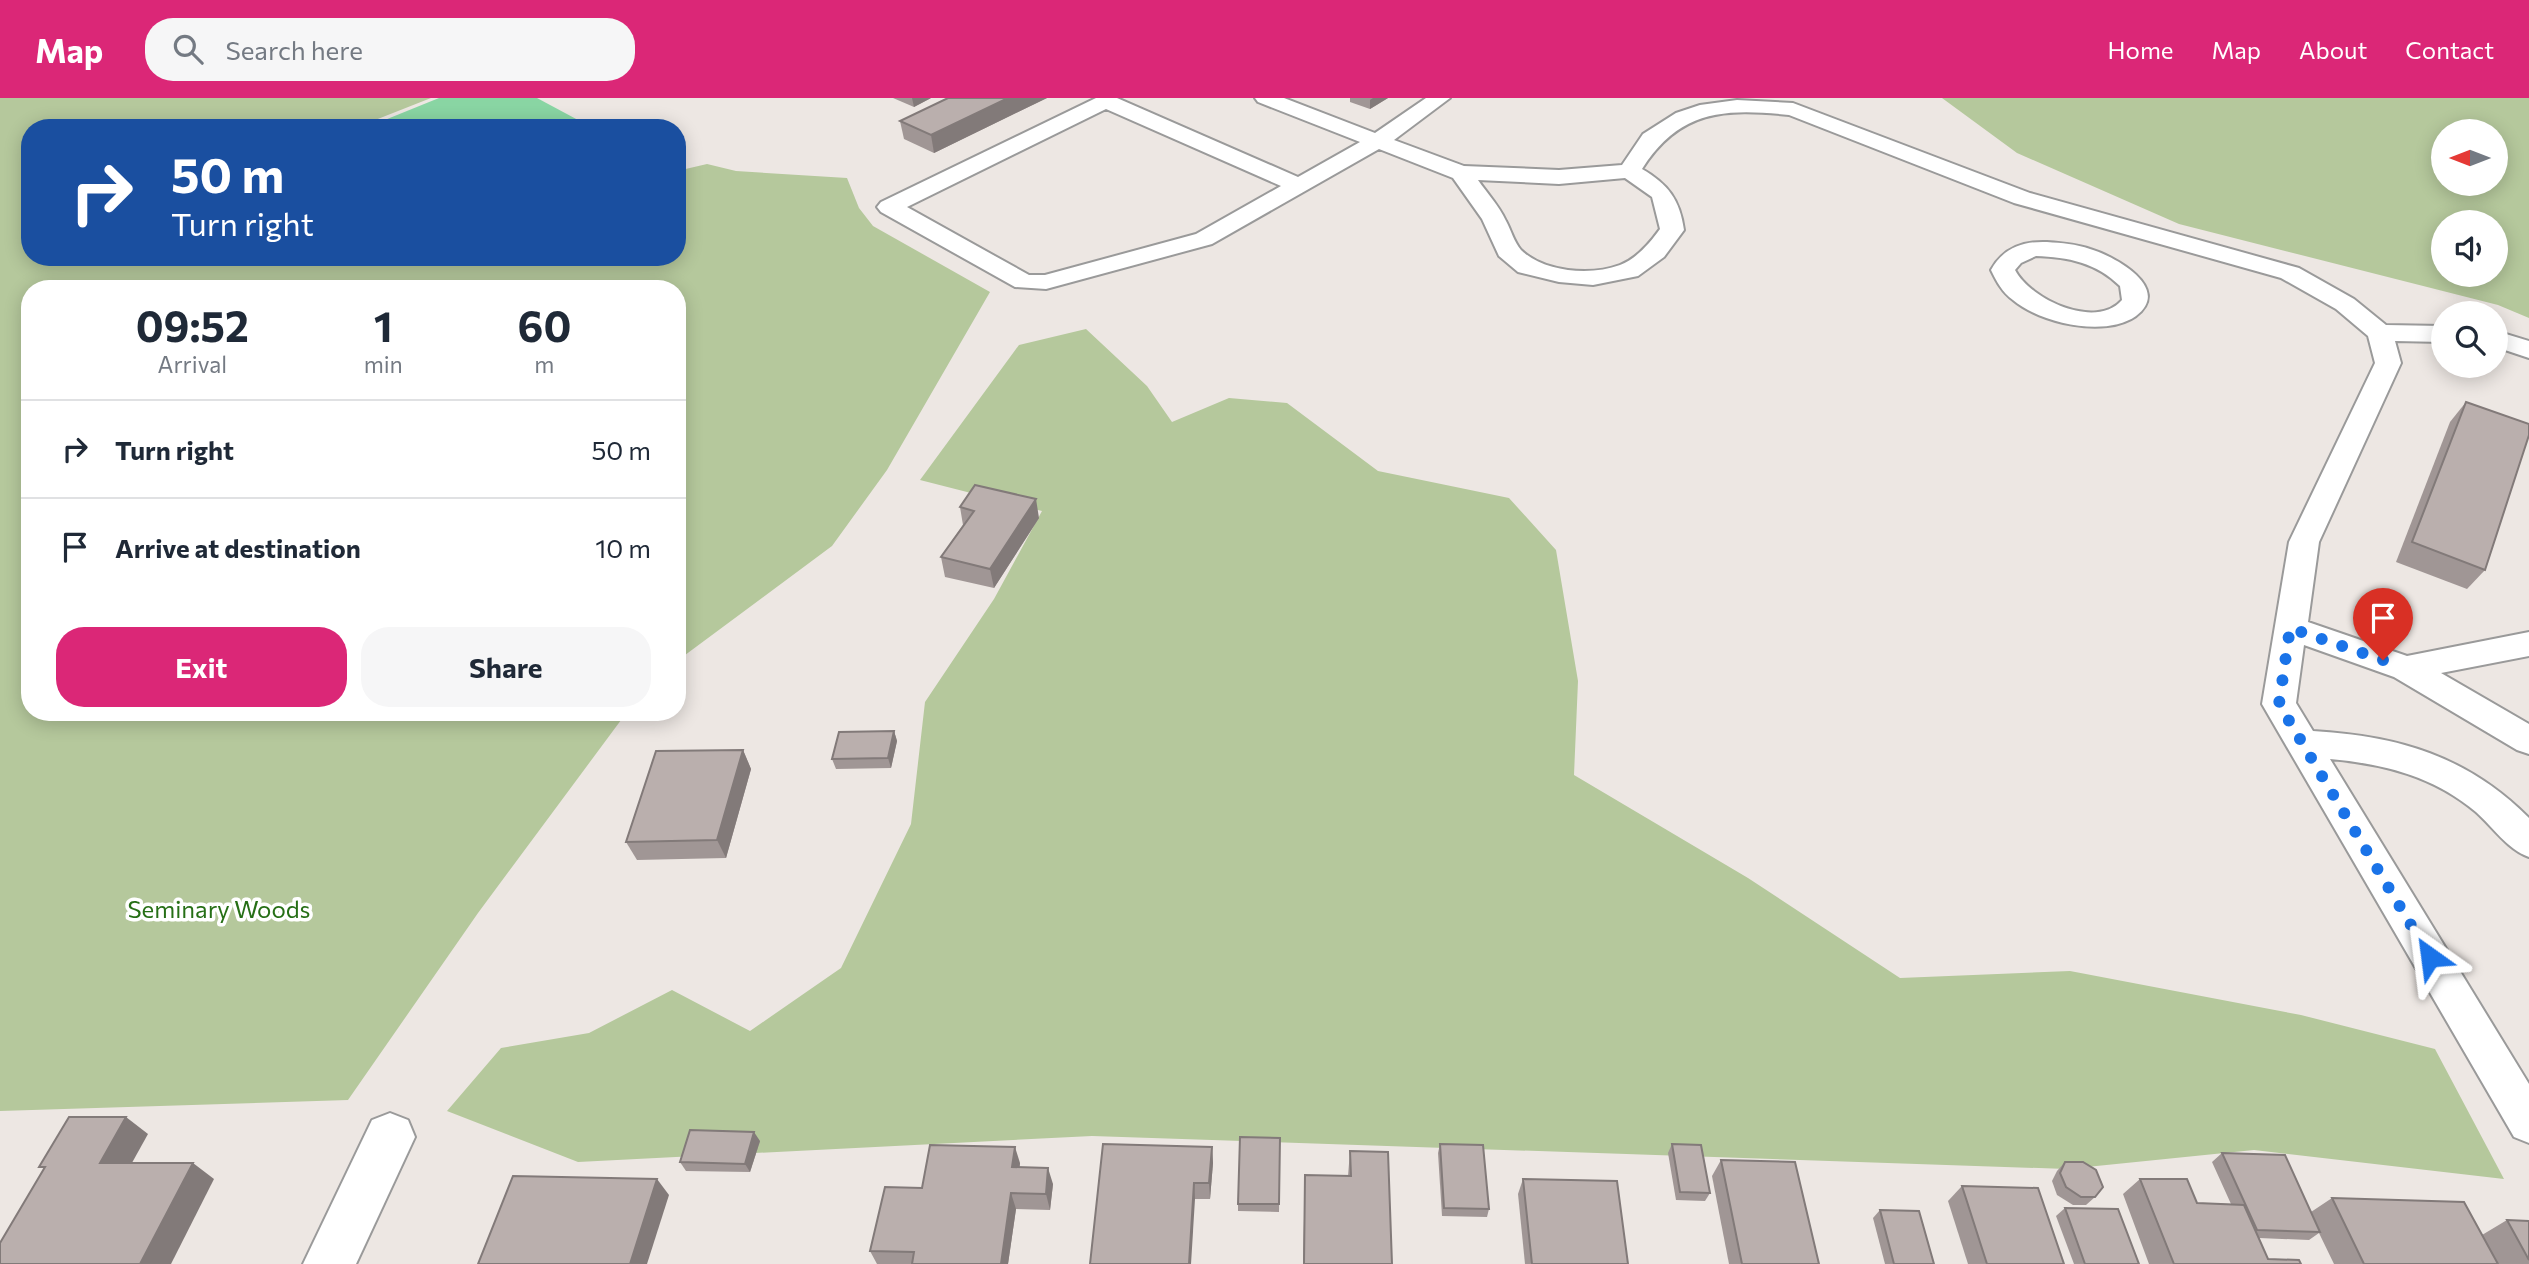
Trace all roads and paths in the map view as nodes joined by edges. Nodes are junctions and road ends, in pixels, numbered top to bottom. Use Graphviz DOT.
graph roads {
  1 [pos="1265,98"];
  2 [pos="1440,98"];
  3 [pos="1376,142"];
  4 [pos="1629,171"];
  5 [pos="1461,173"];
  6 [pos="1298,185"];
  7 [pos="2158,236"];
  8 [pos="2101,261"];
  9 [pos="2380,333"];
  10 [pos="2431,334"];
  11 [pos="2508,343"];
  12 [pos="2529,350"];
  13 [pos="2290,628"];
  14 [pos="2529,644"];
  15 [pos="2406,668"];
  16 [pos="2529,741"];
  17 [pos="2302,744"];
  18 [pos="2529,842"];
  19 [pos="2529,1123"];
  20 [pos="390,1137"];
  21 [pos="328,1264"];
  1 -- 3 [label="lane"];
  2 -- 3 [label="lane"];
  3 -- 5 [label="lane"];
  3 -- 6 [label="lane"];
  4 -- 5 [label="lane"];
  4 -- 5 [label="lane"];
  4 -- 7 [label="lane"];
  6 -- 6 [label="lane"];
  7 -- 8 [label="lane"];
  7 -- 9 [label="lane"];
  8 -- 8 [label="lane"];
  9 -- 10 [label="lane"];
  9 -- 13 [label="lane"];
  11 -- 12 [label="lane"];
  13 -- 15 [label="lane"];
  13 -- 17 [label="lane"];
  14 -- 15 [label="lane"];
  15 -- 16 [label="lane"];
  17 -- 18 [label="lane"];
  17 -- 19 [label="lane"];
  20 -- 21 [label="street"];
}
